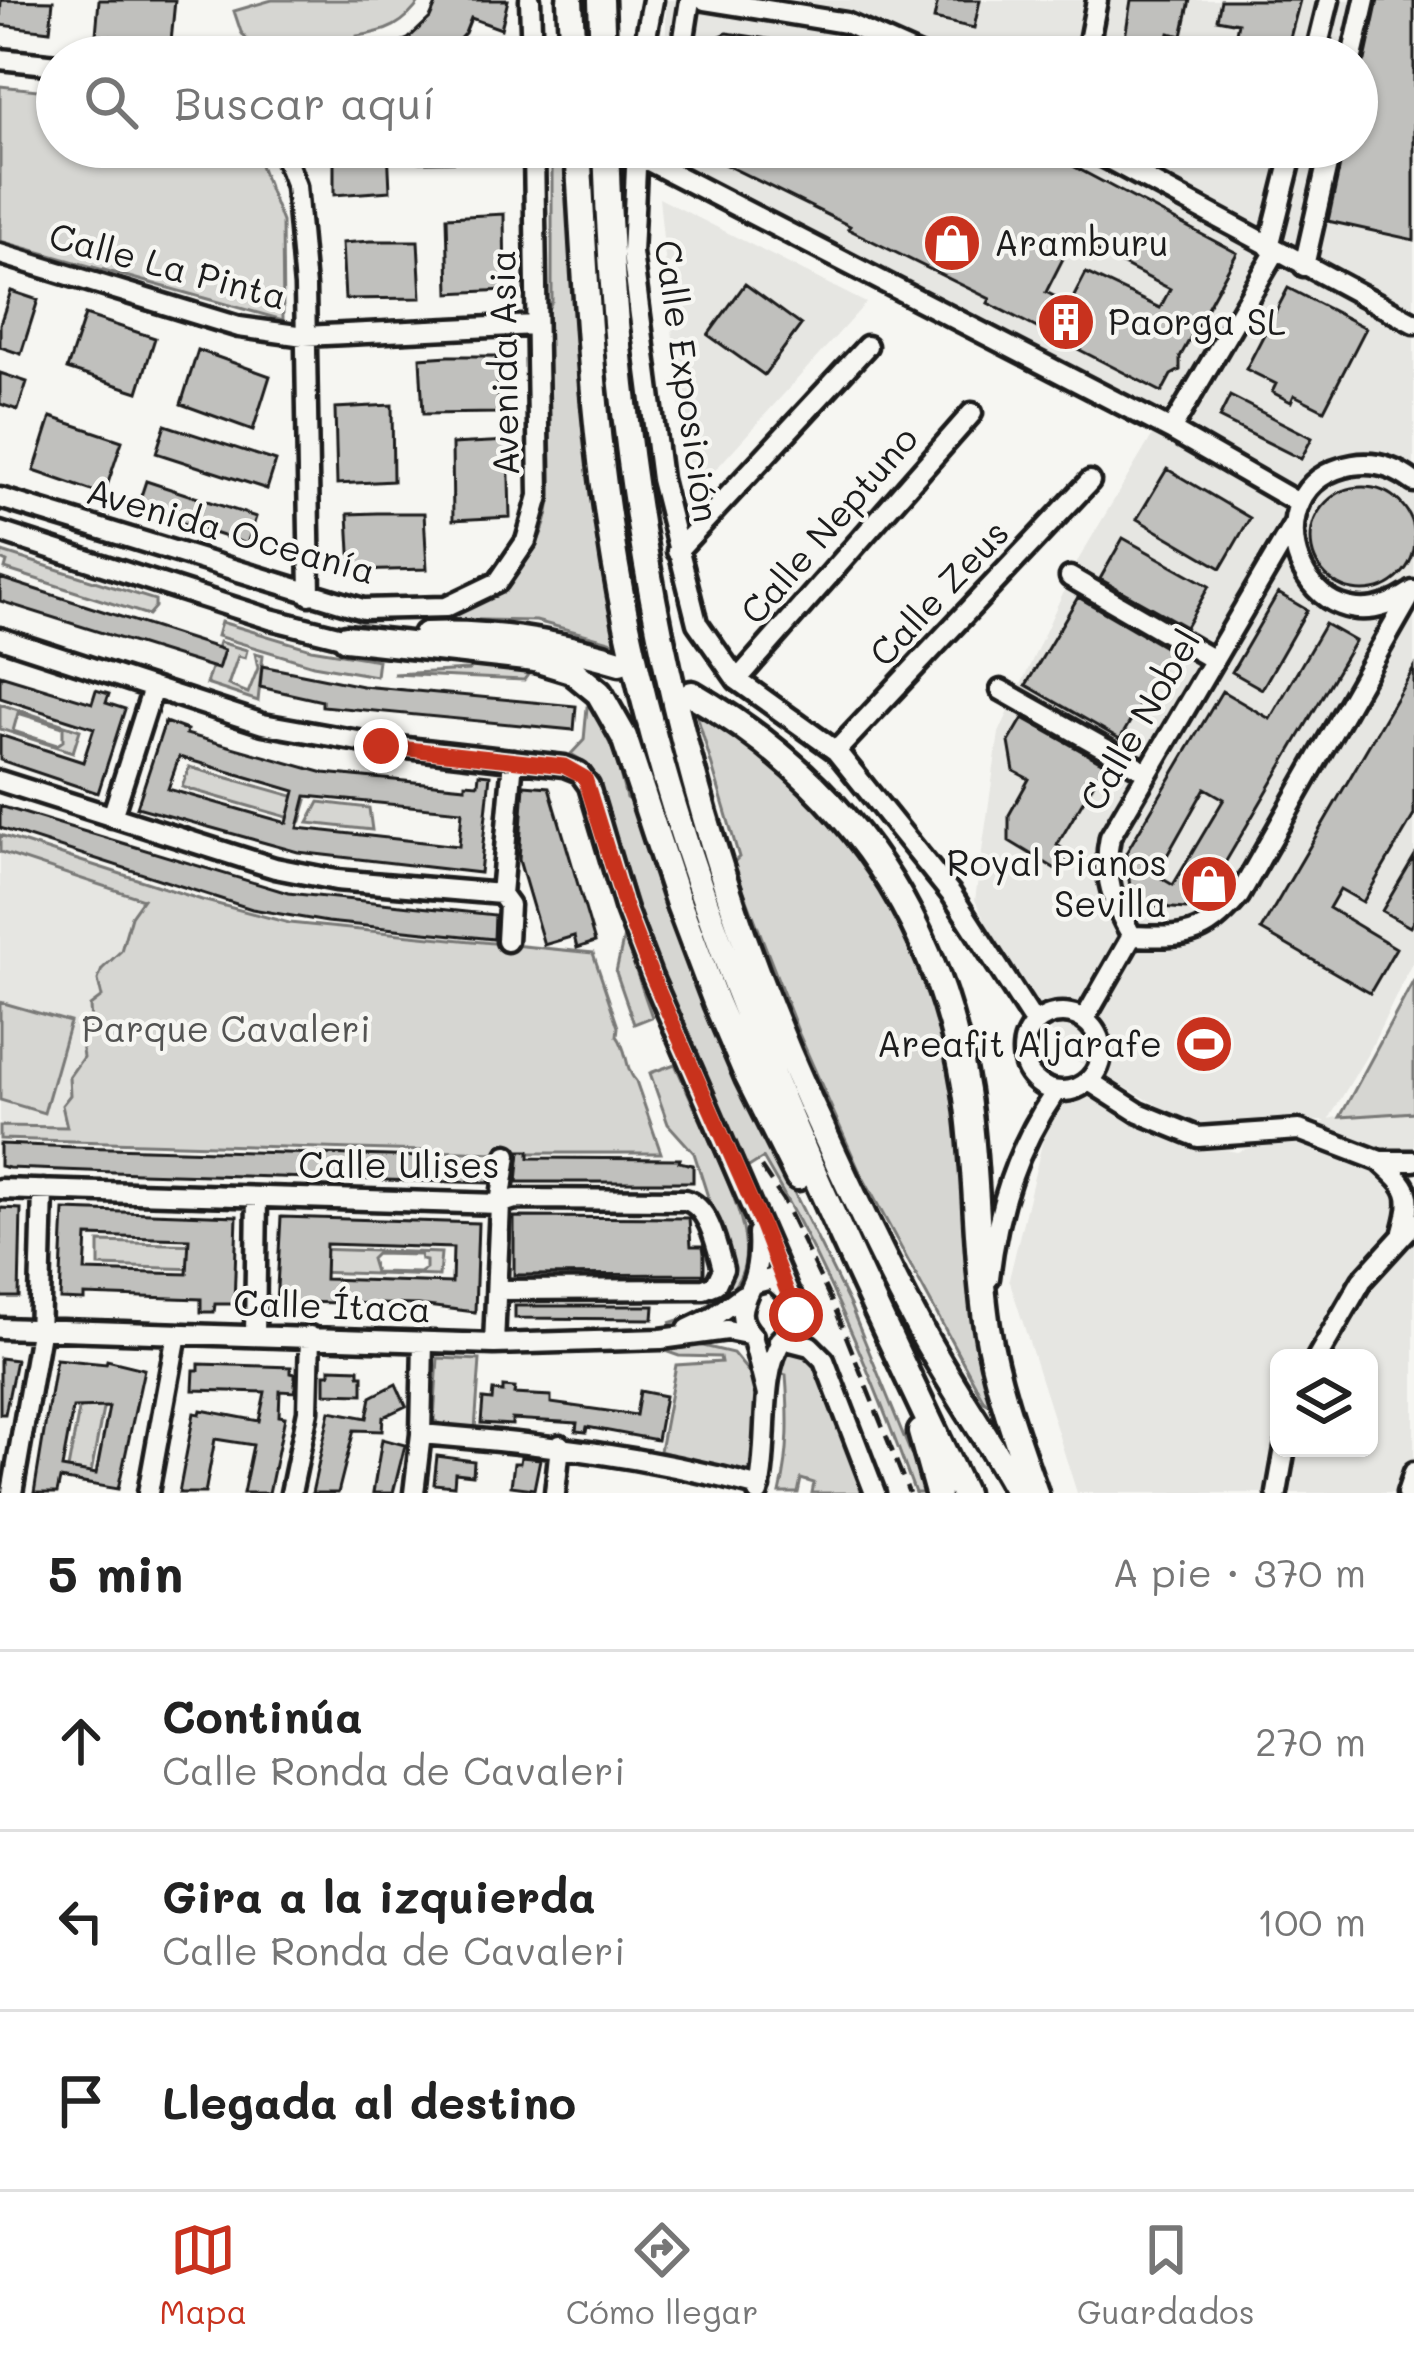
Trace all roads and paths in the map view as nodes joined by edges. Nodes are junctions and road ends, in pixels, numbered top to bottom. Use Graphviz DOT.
graph roads {
  1 [pos="530,0"];
  2 [pos="570,0"];
  3 [pos="601,0"];
  4 [pos="653,0"];
  5 [pos="690,0"];
  6 [pos="705,0"];
  7 [pos="1096,0"];
  8 [pos="1329,0"];
  9 [pos="1365,0"];
  10 [pos="531,36"];
  11 [pos="572,36"];
  12 [pos="602,36"];
  13 [pos="646,36"];
  14 [pos="684,36"];
  15 [pos="875,36"];
  16 [pos="1090,36"];
  17 [pos="1320,36"];
  18 [pos="1357,36"];
  19 [pos="0,59"];
  20 [pos="36,63"];
  21 [pos="289,168"];
  22 [pos="534,168"];
  23 [pos="579,168"];
  24 [pos="606,168"];
  25 [pos="640,168"];
  26 [pos="668,168"];
  27 [pos="678,168"];
  28 [pos="1124,168"];
  29 [pos="1290,168"];
  30 [pos="1326,168"];
  31 [pos="680,174"];
  32 [pos="1273,249"];
  33 [pos="0,254"];
  34 [pos="1304,266"];
  35 [pos="1414,323"];
  36 [pos="535,325"];
  37 [pos="304,336"];
  38 [pos="868,346"];
  39 [pos="972,413"];
  40 [pos="1171,430"];
  41 [pos="1411,471"];
  42 [pos="1090,482"];
  43 [pos="0,498"];
  44 [pos="1300,504"];
  45 [pos="1293,525"];
  46 [pos="0,532"];
  47 [pos="677,551"];
  48 [pos="1070,577"];
  49 [pos="1413,590"];
  50 [pos="310,596"];
  51 [pos="446,607"];
  52 [pos="0,638"];
  53 [pos="346,638"];
  54 [pos="1212,659"];
  55 [pos="620,662"];
  56 [pos="736,680"];
  57 [pos="152,688"];
  58 [pos="1001,690"];
  59 [pos="692,694"];
  60 [pos="836,751"];
  61 [pos="513,760"];
  62 [pos="1147,772"];
  63 [pos="0,781"];
  64 [pos="112,817"];
  65 [pos="501,894"];
  66 [pos="1132,936"];
  67 [pos="507,941"];
  68 [pos="1084,1020"];
  69 [pos="1035,1024"];
  70 [pos="1089,1081"];
  71 [pos="1056,1091"];
  72 [pos="507,1155"];
  73 [pos="1380,1161"];
  74 [pos="1414,1161"];
  75 [pos="0,1189"];
  76 [pos="43,1190"];
  77 [pos="257,1197"];
  78 [pos="500,1204"];
  79 [pos="754,1211"];
  80 [pos="1408,1228"];
  81 [pos="748,1289"];
  82 [pos="497,1290"];
  83 [pos="788,1291"];
  84 [pos="866,1291"];
  85 [pos="986,1325"];
  86 [pos="0,1328"];
  87 [pos="40,1329"];
  88 [pos="177,1334"];
  89 [pos="695,1335"];
  90 [pos="752,1335"];
  91 [pos="255,1336"];
  92 [pos="310,1336"];
  93 [pos="661,1339"];
  94 [pos="782,1339"];
  95 [pos="423,1342"];
  96 [pos="494,1344"];
  97 [pos="1322,1349"];
  98 [pos="903,1366"];
  99 [pos="766,1388"];
  100 [pos="422,1434"];
  101 [pos="560,1445"];
  102 [pos="1283,1457"];
  103 [pos="1414,1472"];
  104 [pos="759,1490"];
  105 [pos="12,1493"];
  106 [pos="148,1493"];
  107 [pos="291,1493"];
  108 [pos="414,1493"];
  109 [pos="555,1493"];
  110 [pos="875,1493"];
  111 [pos="938,1493"];
  112 [pos="964,1493"];
  113 [pos="1018,1493"];
  114 [pos="1035,1493"];
  115 [pos="1277,1493"];
  116 [pos="1407,1493"];
  1 -- 10 [label="street"];
  2 -- 11 [label="main road"];
  3 -- 12 [label="main road"];
  4 -- 13 [label="street"];
  5 -- 14 [label="street"];
  6 -- 15 [label="street"];
  7 -- 16 [label="street"];
  8 -- 17 [label="street"];
  9 -- 18 [label="street"];
  19 -- 20 [label="street"];
  21 -- 37 [label="street"];
  22 -- 36 [label="street, Avenida Asia"];
  23 -- 84 [label="main road"];
  24 -- 113 [label="main road"];
  25 -- 47 [label="street, Calle Exposición"];
  26 -- 31 [label="street"];
  27 -- 31 [label="street"];
  28 -- 32 [label="street"];
  29 -- 32 [label="street"];
  30 -- 34 [label="street"];
  31 -- 40 [label="street"];
  32 -- 34 [label="street"];
  32 -- 40 [label="street"];
  33 -- 37 [label="street, Calle La Pinta"];
  34 -- 35 [label="street"];
  36 -- 37 [label="street, Calle La Pinta"];
  36 -- 51 [label="street, Avenida Asia"];
  37 -- 50 [label="street"];
  38 -- 47 [label="street"];
  39 -- 56 [label="street, Calle Neptuno"];
  40 -- 44 [label="street"];
  41 -- 44 [label="street"];
  42 -- 60 [label="street, Calle Zeus"];
  43 -- 50 [label="street, Avenida Oceanía"];
  44 -- 45 [label="street, Calle Nobel"];
  45 -- 49 [label="street"];
  45 -- 54 [label="street, Calle Nobel"];
  46 -- 53 [label="street"];
  47 -- 56 [label="street, Calle Exposición"];
  48 -- 54 [label="street"];
  49 -- 66 [label="street"];
  50 -- 51 [label="street, Avenida Oceanía"];
  52 -- 57 [label="street"];
  53 -- 55 [label="main road"];
  53 -- 84 [label="main road"];
  54 -- 62 [label="street, Calle Nobel"];
  56 -- 60 [label="street"];
  57 -- 61 [label="street"];
  57 -- 64 [label="street"];
  58 -- 62 [label="street"];
  59 -- 85 [label="main road"];
  60 -- 69 [label="street"];
  61 -- 65 [label="street"];
  61 -- 79 [label="street"];
  62 -- 66 [label="street, Calle Nobel"];
  63 -- 64 [label="street"];
  64 -- 65 [label="street"];
  65 -- 67 [label="street"];
  66 -- 68 [label="street"];
  68 -- 69 [label="street"];
  68 -- 70 [label="street"];
  69 -- 71 [label="street"];
  70 -- 71 [label="street"];
  70 -- 73 [label="street"];
  71 -- 85 [label="street"];
  72 -- 78 [label="street"];
  73 -- 74 [label="street"];
  73 -- 80 [label="street"];
  75 -- 76 [label="street, Calle Ulises"];
  76 -- 77 [label="street, Calle Ulises"];
  76 -- 87 [label="street"];
  77 -- 78 [label="street, Calle Ulises"];
  77 -- 91 [label="street"];
  78 -- 82 [label="street"];
  78 -- 82 [label="street, Calle Ulises"];
  79 -- 81 [label="street"];
  79 -- 83 [label="street"];
  80 -- 97 [label="street"];
  81 -- 83 [label="street"];
  81 -- 90 [label="street"];
  81 -- 93 [label="street, Calle Ítaca"];
  82 -- 96 [label="street"];
  83 -- 94 [label="street"];
  84 -- 98 [label="main road"];
  85 -- 114 [label="main road"];
  86 -- 87 [label="street, Calle Ítaca"];
  87 -- 88 [label="street, Calle Ítaca"];
  87 -- 105 [label="street"];
  88 -- 91 [label="street, Calle Ítaca"];
  88 -- 106 [label="street"];
  89 -- 90 [label="street, Calle Ítaca"];
  89 -- 93 [label="street, Calle Ítaca"];
  89 -- 99 [label="street"];
  90 -- 94 [label="street"];
  90 -- 99 [label="street"];
  91 -- 92 [label="street, Calle Ítaca"];
  92 -- 95 [label="street, Calle Ítaca"];
  92 -- 107 [label="street"];
  93 -- 96 [label="street, Calle Ítaca"];
  94 -- 99 [label="street"];
  94 -- 110 [label="street"];
  95 -- 96 [label="street, Calle Ítaca"];
  95 -- 100 [label="street"];
  98 -- 111 [label="main road"];
  98 -- 112 [label="main road"];
  99 -- 104 [label="street"];
  100 -- 101 [label="street"];
  100 -- 108 [label="street"];
  101 -- 104 [label="street"];
  101 -- 109 [label="street"];
  102 -- 115 [label="street"];
  103 -- 116 [label="street"];
}
